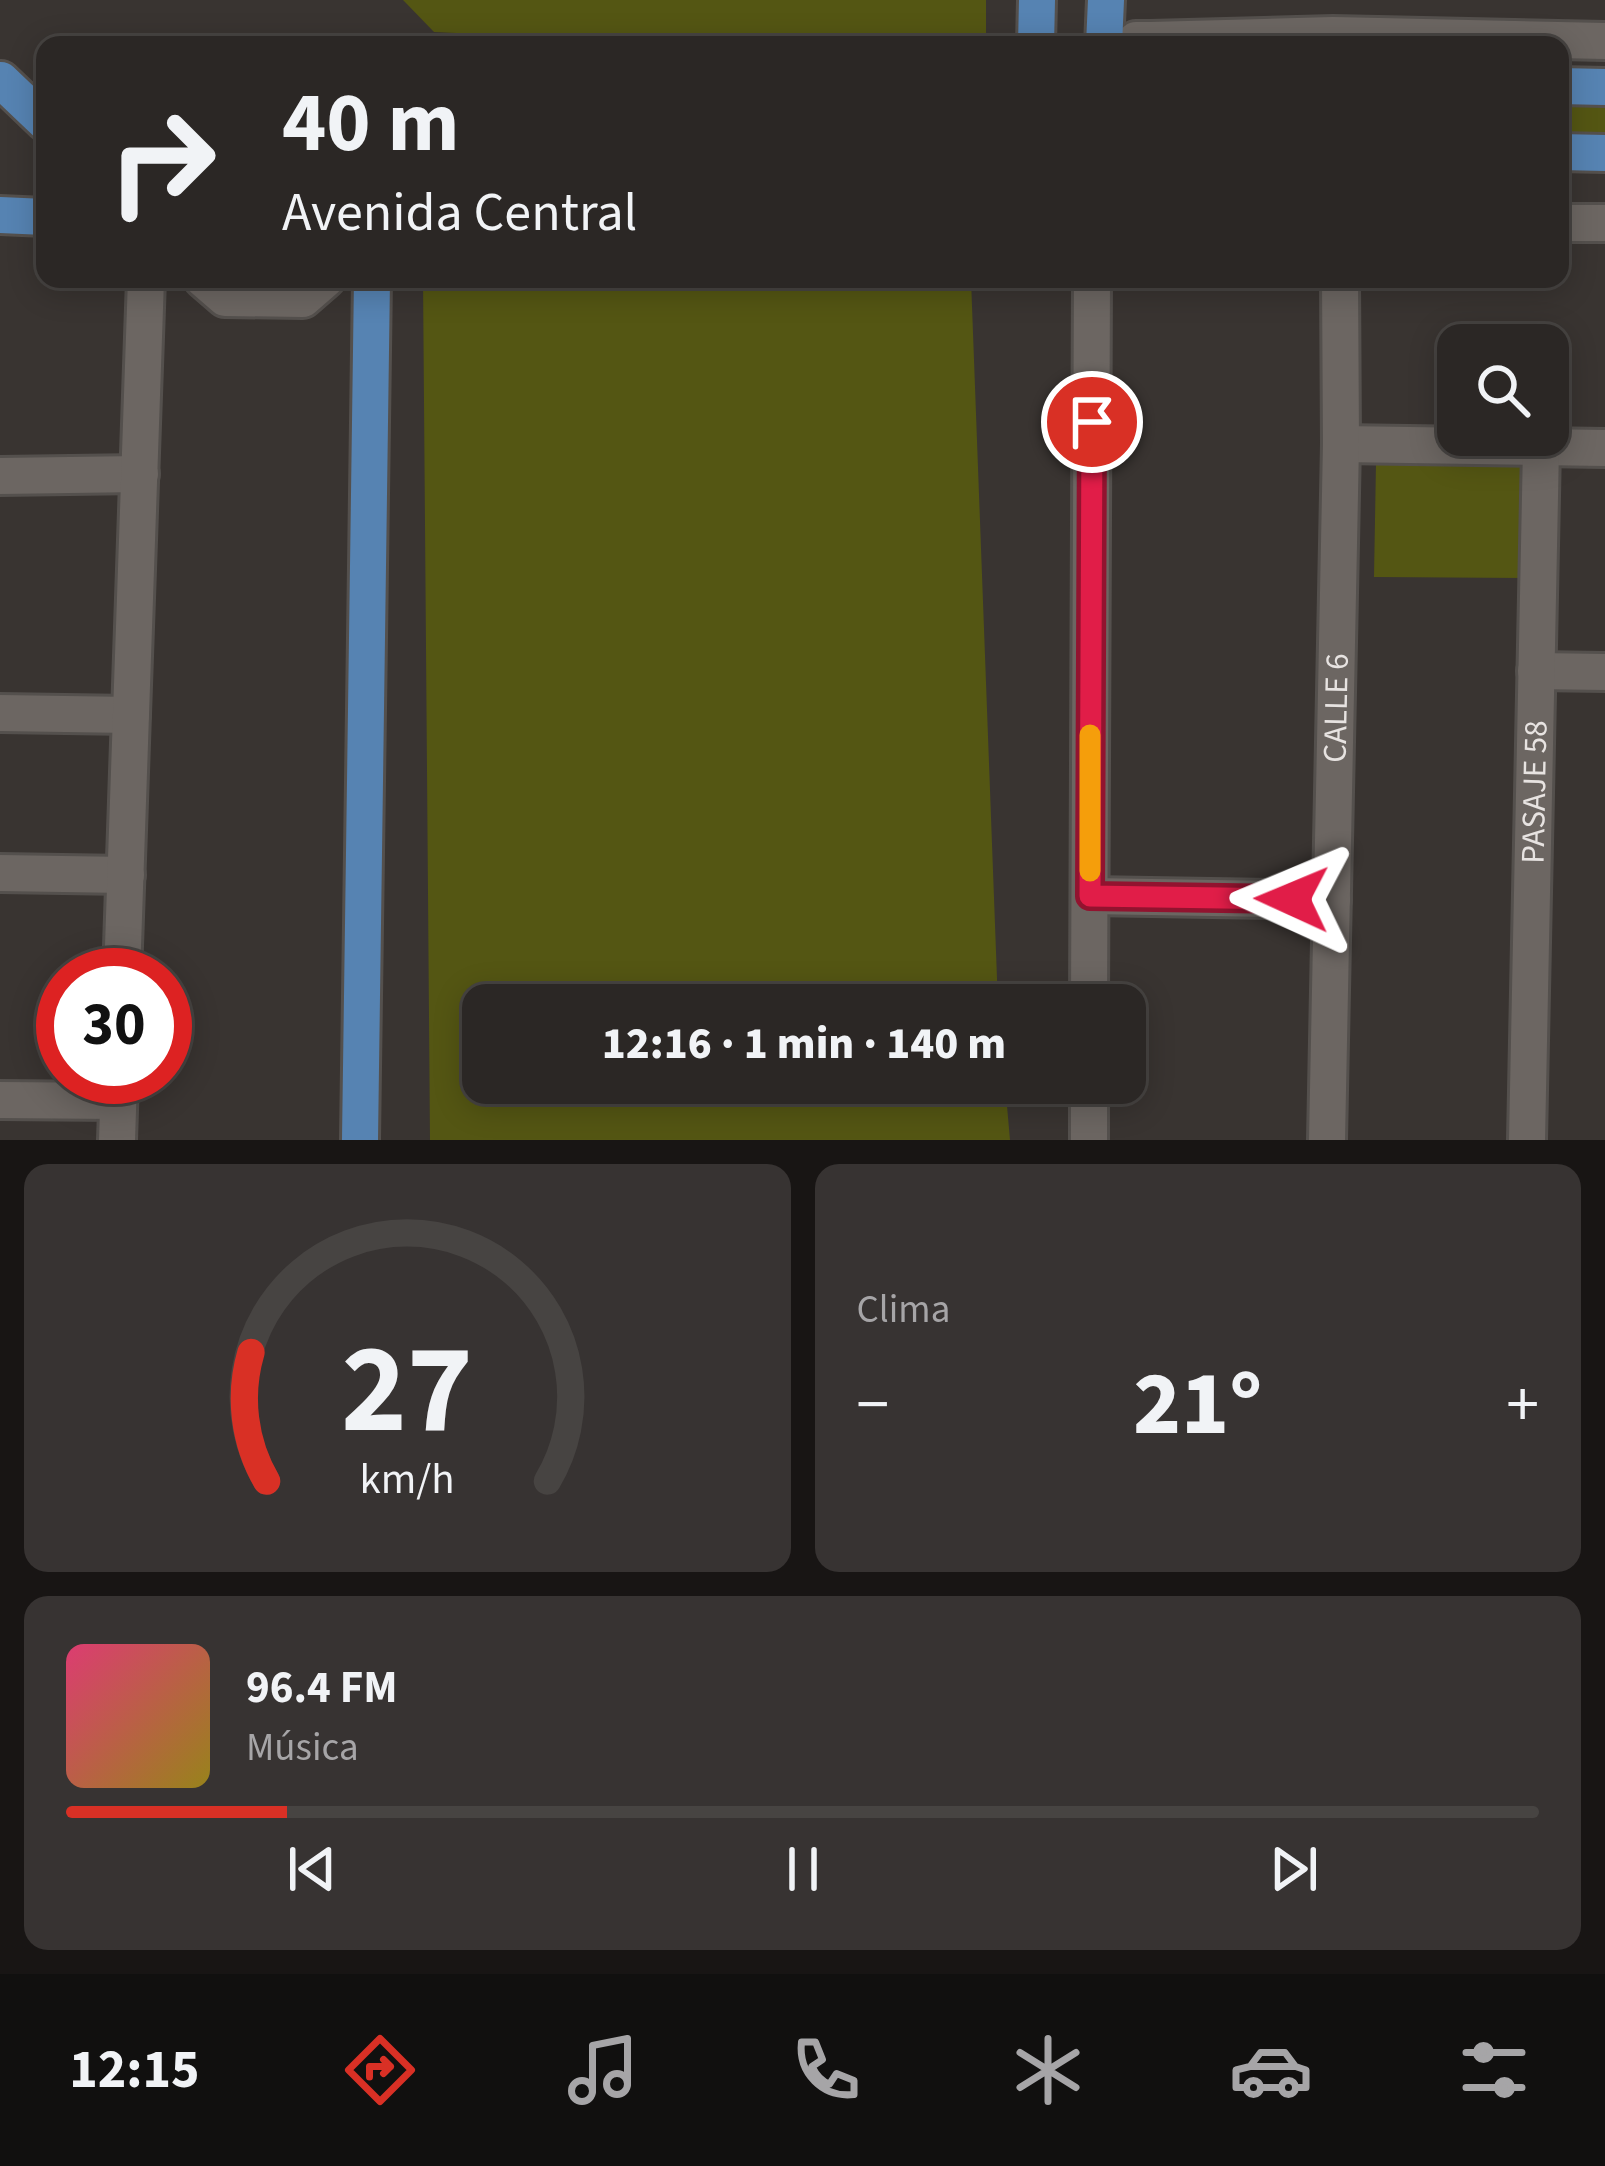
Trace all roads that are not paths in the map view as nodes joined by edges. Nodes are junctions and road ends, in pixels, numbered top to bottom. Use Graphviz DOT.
graph roads {
  1 [pos="1036,0"];
  2 [pos="1106,0"];
  3 [pos="1334,18"];
  4 [pos="1036,36"];
  5 [pos="1104,36"];
  6 [pos="1172,36"];
  7 [pos="1556,36"];
  8 [pos="1569,37"];
  9 [pos="1605,40"];
  10 [pos="1,80"];
  11 [pos="36,80"];
  12 [pos="1569,86"];
  13 [pos="1605,87"];
  14 [pos="36,113"];
  15 [pos="1569,152"];
  16 [pos="1605,153"];
  17 [pos="0,215"];
  18 [pos="36,217"];
  19 [pos="1569,223"];
  20 [pos="1605,223"];
  21 [pos="146,288"];
  22 [pos="213,288"];
  23 [pos="316,288"];
  24 [pos="372,288"];
  25 [pos="1092,288"];
  26 [pos="1340,288"];
  27 [pos="1341,444"];
  28 [pos="1437,445"];
  29 [pos="1569,447"];
  30 [pos="1605,448"];
  31 [pos="1540,456"];
  32 [pos="140,473"];
  33 [pos="0,476"];
  34 [pos="1536,670"];
  35 [pos="1605,671"];
  36 [pos="0,713"];
  37 [pos="131,715"];
  38 [pos="0,873"];
  39 [pos="126,875"];
  40 [pos="1090,896"];
  41 [pos="1332,899"];
  42 [pos="123,948"];
  43 [pos="1089,984"];
  44 [pos="36,1097"];
  45 [pos="0,1100"];
  46 [pos="118,1104"];
  47 [pos="1089,1104"];
  48 [pos="117,1140"];
  49 [pos="361,1140"];
  50 [pos="1089,1140"];
  51 [pos="1327,1140"];
  52 [pos="1527,1140"];
  1 -- 4 [label="main road"];
  2 -- 5 [label="main road"];
  3 -- 6 [label="street"];
  3 -- 7 [label="street"];
  8 -- 9 [label="street"];
  10 -- 11 [label="main road"];
  10 -- 14 [label="main road"];
  12 -- 13 [label="main road"];
  15 -- 16 [label="main road"];
  17 -- 18 [label="main road"];
  19 -- 20 [label="street"];
  21 -- 32 [label="street"];
  22 -- 23 [label="street"];
  24 -- 49 [label="main road"];
  25 -- 40 [label="street"];
  26 -- 27 [label="street, CALLE 6"];
  27 -- 28 [label="street"];
  27 -- 41 [label="street, CALLE 6"];
  29 -- 30 [label="street"];
  31 -- 34 [label="street, PASAJE 58"];
  32 -- 33 [label="street"];
  32 -- 37 [label="street"];
  34 -- 35 [label="street"];
  34 -- 52 [label="street, PASAJE 58"];
  36 -- 37 [label="street"];
  37 -- 39 [label="street"];
  38 -- 39 [label="street"];
  39 -- 42 [label="street"];
  40 -- 41 [label="street"];
  40 -- 43 [label="street"];
  41 -- 51 [label="street, CALLE 6"];
  44 -- 45 [label="street"];
  46 -- 48 [label="street"];
  47 -- 50 [label="street"];
}
